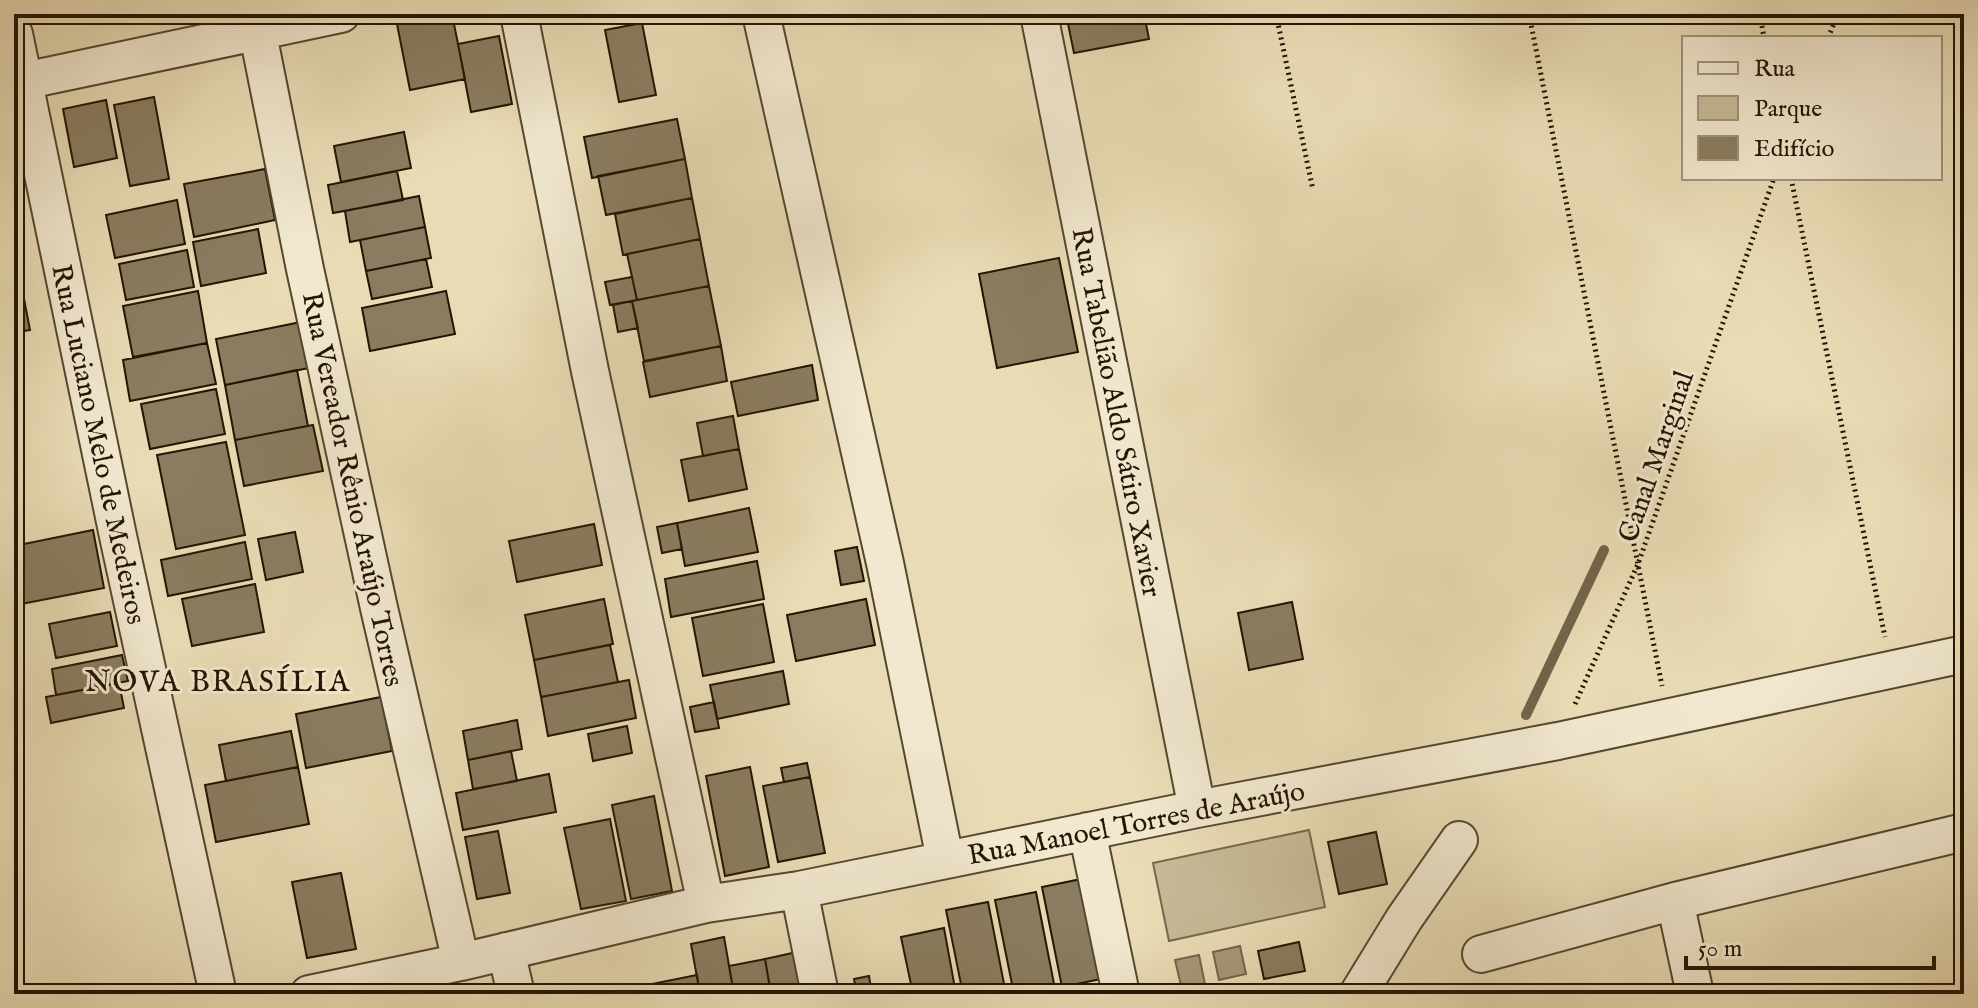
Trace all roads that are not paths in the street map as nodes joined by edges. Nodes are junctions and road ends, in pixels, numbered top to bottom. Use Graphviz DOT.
graph roads {
  1 [pos="341,14"];
  2 [pos="519,14"];
  3 [pos="761,14"];
  4 [pos="1039,14"];
  5 [pos="256,24"];
  6 [pos="14,34"];
  7 [pos="19,82"];
  8 [pos="1964,654"];
  9 [pos="1197,809"];
  10 [pos="1087,831"];
  11 [pos="1964,832"];
  12 [pos="1459,840"];
  13 [pos="945,859"];
  14 [pos="799,890"];
  15 [pos="1675,901"];
  16 [pos="706,904"];
  17 [pos="506,951"];
  18 [pos="1481,954"];
  19 [pos="461,962"];
  20 [pos="218,994"];
  21 [pos="309,994"];
  22 [pos="516,994"];
  23 [pos="820,994"];
  24 [pos="1121,994"];
  25 [pos="1358,994"];
  26 [pos="1695,994"];
  1 -- 5 [label="street"];
  2 -- 16 [label="street"];
  3 -- 13 [label="street"];
  4 -- 9 [label="street, Rua Tabelião Aldo Sátiro Xavier"];
  5 -- 7 [label="street"];
  5 -- 19 [label="street, Rua Vereador Rênio Araújo Torres"];
  6 -- 7 [label="street, Rua Luciano Melo de Medeiros"];
  7 -- 20 [label="street, Rua Luciano Melo de Medeiros"];
  8 -- 9 [label="street, Rua Manoel Torres de Araújo"];
  9 -- 10 [label="street, Rua Manoel Torres de Araújo"];
  10 -- 13 [label="street, Rua Manoel Torres de Araújo"];
  10 -- 24 [label="street"];
  11 -- 15 [label="street"];
  12 -- 25 [label="street"];
  13 -- 14 [label="street, Rua Manoel Torres de Araújo"];
  14 -- 16 [label="street, Rua Manoel Torres de Araújo"];
  14 -- 23 [label="street"];
  15 -- 18 [label="street"];
  15 -- 26 [label="street"];
  16 -- 17 [label="street, Rua Manoel Torres de Araújo"];
  17 -- 19 [label="street, Rua Manoel Torres de Araújo"];
  17 -- 22 [label="street"];
  19 -- 21 [label="street, Rua Manoel Torres de Araújo"];
}
